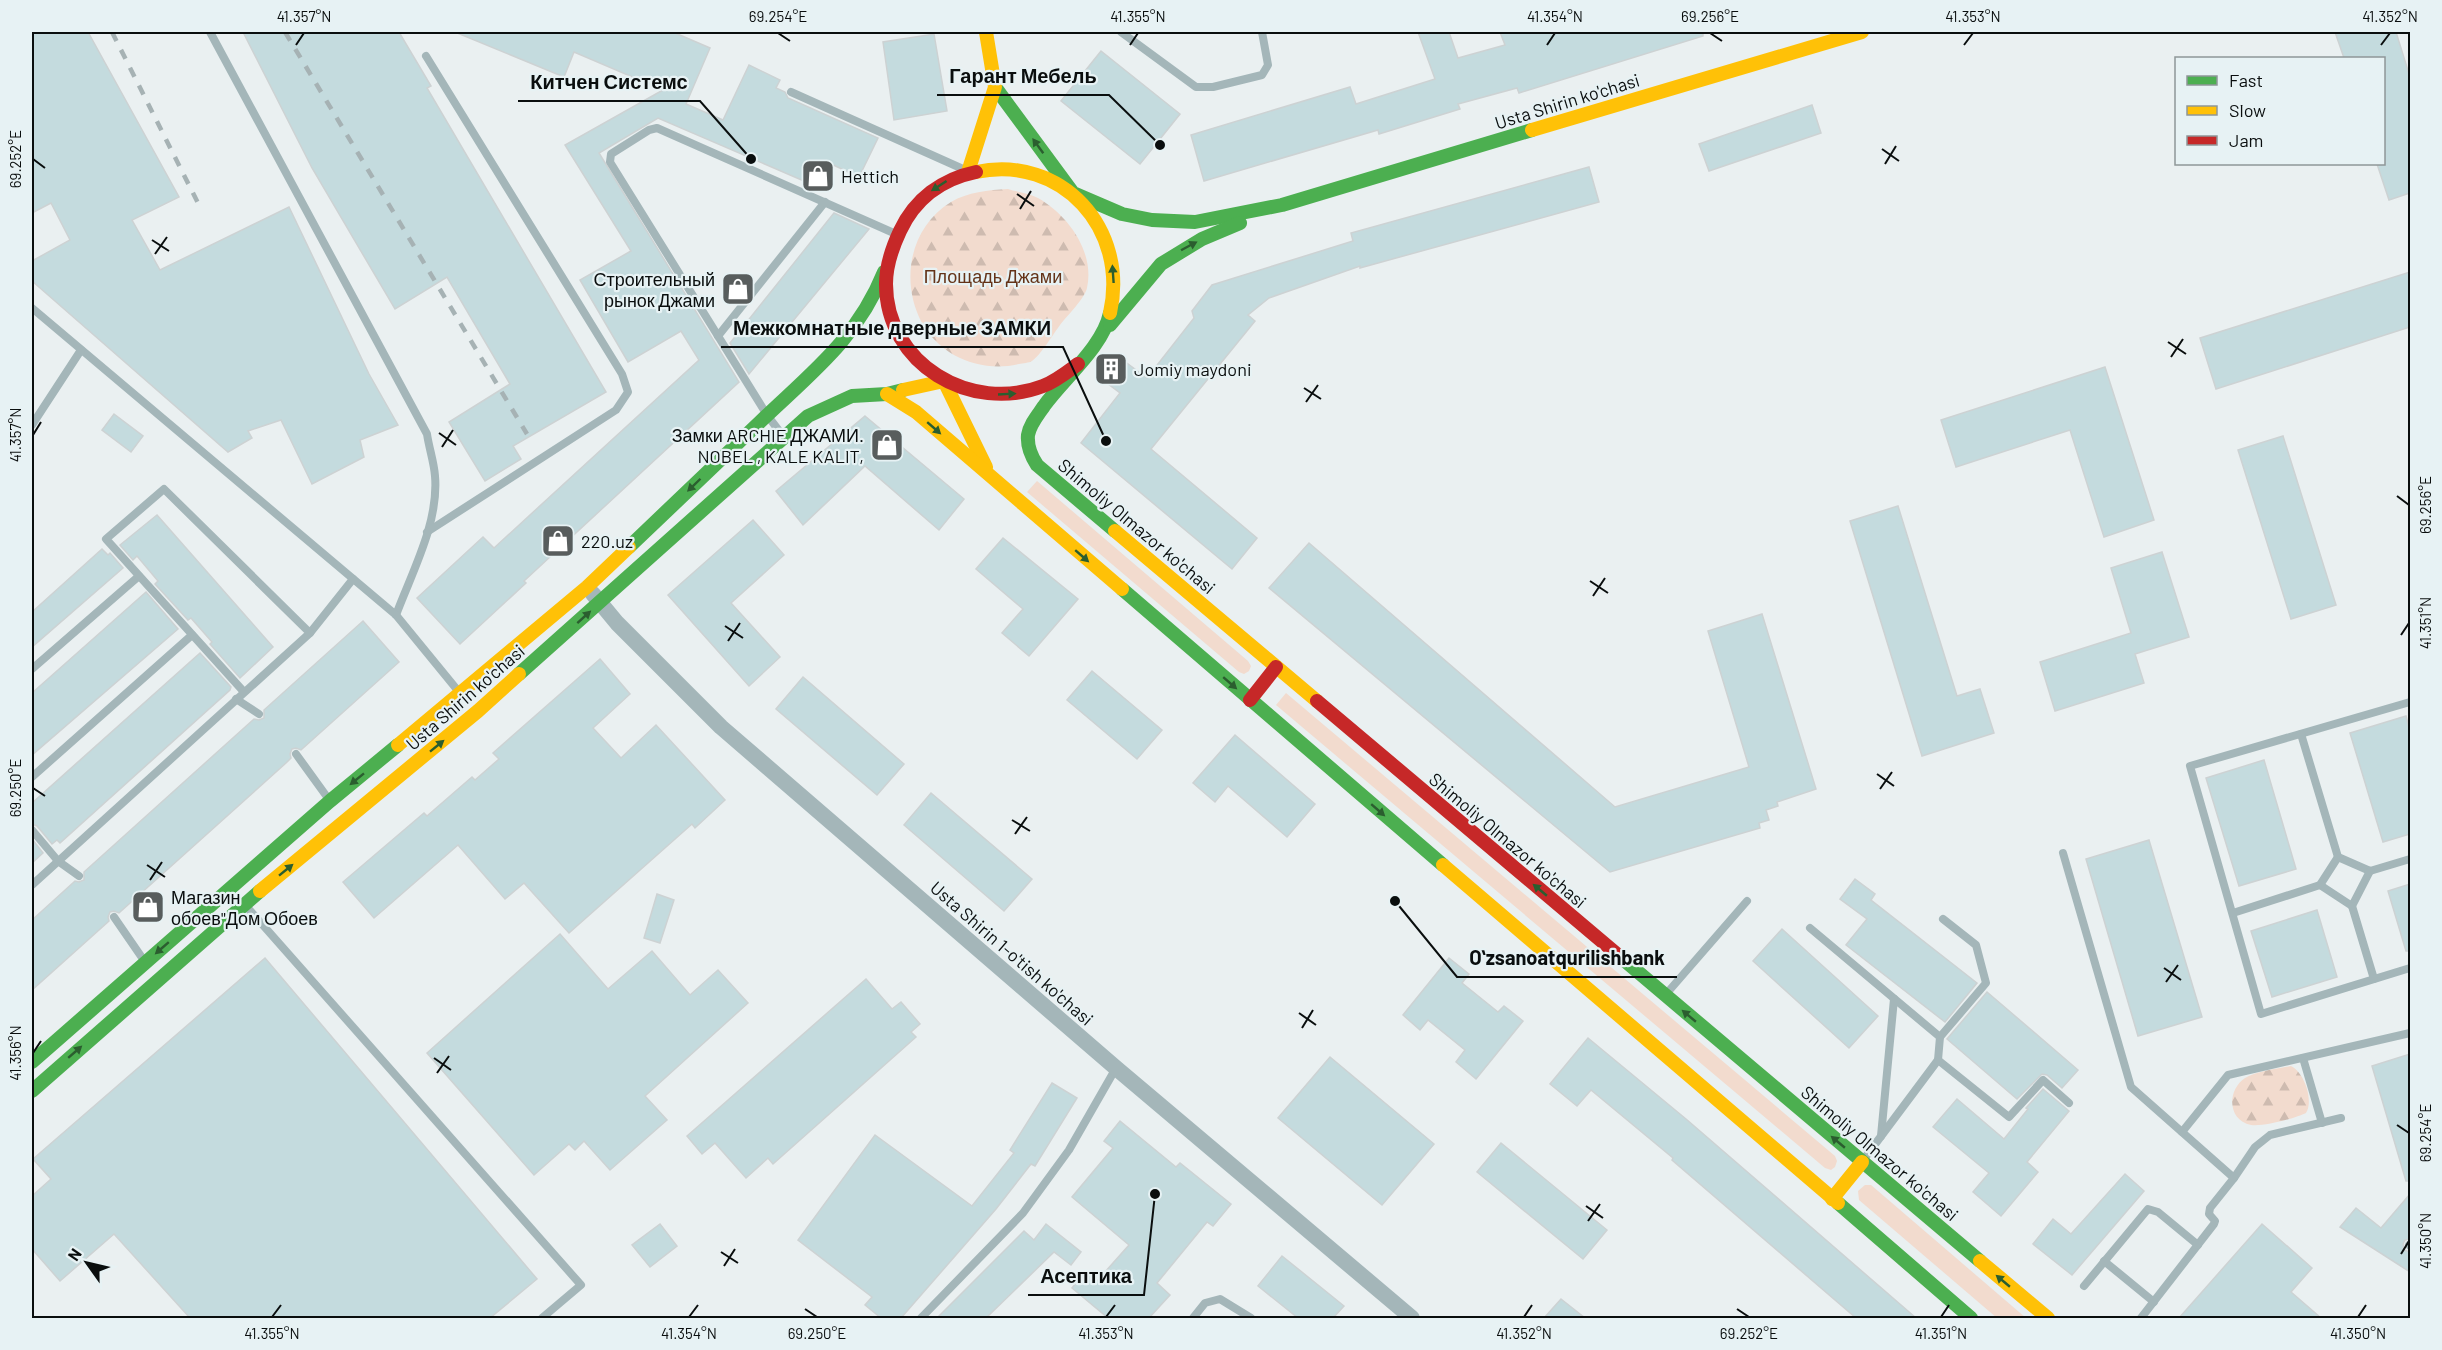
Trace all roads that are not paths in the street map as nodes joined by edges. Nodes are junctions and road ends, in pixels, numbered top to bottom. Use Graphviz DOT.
graph roads {
  1 [pos="210,32"];
  2 [pos="986,32"];
  3 [pos="1121,32"];
  4 [pos="1262,32"];
  5 [pos="1862,32"];
  6 [pos="1837,35"];
  7 [pos="426,56"];
  8 [pos="995,87"];
  9 [pos="791,92"];
  10 [pos="968,172"];
  11 [pos="1073,193"];
  12 [pos="825,202"];
  13 [pos="1282,206"];
  14 [pos="896,234"];
  15 [pos="887,266"];
  16 [pos="32,308"];
  17 [pos="1105,331"];
  18 [pos="718,336"];
  19 [pos="81,350"];
  20 [pos="1078,364"];
  21 [pos="944,381"];
  22 [pos="887,394"];
  23 [pos="767,415"];
  24 [pos="32,425"];
  25 [pos="784,438"];
  26 [pos="992,478"];
  27 [pos="427,532"];
  28 [pos="139,576"];
  29 [pos="352,579"];
  30 [pos="588,587"];
  31 [pos="600,603"];
  32 [pos="396,615"];
  33 [pos="310,633"];
  34 [pos="192,635"];
  35 [pos="1276,667"];
  36 [pos="32,669"];
  37 [pos="244,692"];
  38 [pos="236,699"];
  39 [pos="1250,700"];
  40 [pos="2410,702"];
  41 [pos="470,703"];
  42 [pos="259,714"];
  43 [pos="2301,734"];
  44 [pos="296,754"];
  45 [pos="32,777"];
  46 [pos="330,801"];
  47 [pos="32,830"];
  48 [pos="2063,853"];
  49 [pos="2338,857"];
  50 [pos="2410,859"];
  51 [pos="58,861"];
  52 [pos="2370,871"];
  53 [pos="79,876"];
  54 [pos="32,885"];
  55 [pos="2320,885"];
  56 [pos="230,888"];
  57 [pos="1747,901"];
  58 [pos="244,904"];
  59 [pos="2352,906"];
  60 [pos="2233,913"];
  61 [pos="114,916"];
  62 [pos="1943,919"];
  63 [pos="1810,928"];
  64 [pos="145,963"];
  65 [pos="2410,969"];
  66 [pos="2374,979"];
  67 [pos="1665,995"];
  68 [pos="1894,999"];
  69 [pos="2410,1033"];
  70 [pos="1940,1037"];
  71 [pos="2303,1058"];
  72 [pos="1938,1060"];
  73 [pos="32,1062"];
  74 [pos="1116,1068"];
  75 [pos="32,1091"];
  76 [pos="2069,1103"];
  77 [pos="2341,1118"];
  78 [pos="2322,1123"];
  79 [pos="2182,1132"];
  80 [pos="1881,1136"];
  81 [pos="1862,1162"];
  82 [pos="2234,1178"];
  83 [pos="1832,1199"];
  84 [pos="2198,1245"];
  85 [pos="2104,1261"];
  86 [pos="2084,1286"];
  87 [pos="2154,1302"];
  88 [pos="542,1318"];
  89 [pos="921,1318"];
  90 [pos="1192,1318"];
  91 [pos="1251,1318"];
  92 [pos="1412,1318"];
  93 [pos="1971,1318"];
  94 [pos="2048,1318"];
  95 [pos="2141,1318"];
  1 -- 27 [label="lane"];
  2 -- 8 [label="main road"];
  3 -- 4 [label="lane"];
  5 -- 6 [label="main road, Usta Shirin ko'chasi"];
  6 -- 13 [label="main road, Usta Shirin ko'chasi"];
  7 -- 27 [label="lane"];
  8 -- 10 [label="main road"];
  11 -- 8 [label="main road, one-way"];
  9 -- 10 [label="lane"];
  10 -- 11 [label="main road"];
  10 -- 14 [label="main road, one-way"];
  11 -- 13 [label="main road, Usta Shirin ko'chasi"];
  17 -- 11 [label="main road, one-way"];
  12 -- 14 [label="lane"];
  12 -- 18 [label="lane"];
  12 -- 18 [label="lane"];
  17 -- 13 [label="main road, Usta Shirin ko'chasi, one-way"];
  14 -- 15 [label="main road"];
  15 -- 21 [label="main road"];
  15 -- 23 [label="main road, Usta Shirin ko'chasi"];
  16 -- 19 [label="lane"];
  17 -- 20 [label="main road"];
  18 -- 23 [label="lane"];
  19 -- 24 [label="lane"];
  19 -- 29 [label="lane"];
  21 -- 20 [label="main road, one-way"];
  20 -- 35 [label="main road, Shimoliy Olmazor ko'chasi"];
  21 -- 22 [label="main road, Usta Shirin ko'chasi"];
  21 -- 26 [label="main road"];
  22 -- 25 [label="main road, Usta Shirin ko'chasi"];
  22 -- 26 [label="main road, one-way"];
  23 -- 25 [label="lane"];
  23 -- 30 [label="main road, Usta Shirin ko'chasi, one-way"];
  25 -- 31 [label="main road, Usta Shirin ko'chasi"];
  26 -- 39 [label="main road, one-way"];
  27 -- 32 [label="lane"];
  28 -- 33 [label="lane"];
  28 -- 34 [label="lane"];
  28 -- 36 [label="lane"];
  29 -- 32 [label="lane"];
  29 -- 33 [label="lane"];
  30 -- 31 [label="street, Usta Shirin 1-o'tish ko'chasi"];
  30 -- 41 [label="main road, Usta Shirin ko'chasi"];
  41 -- 31 [label="main road, Usta Shirin ko'chasi, one-way"];
  31 -- 74 [label="street, Usta Shirin 1-o'tish ko'chasi"];
  32 -- 41 [label="lane"];
  33 -- 37 [label="lane"];
  34 -- 37 [label="lane"];
  34 -- 45 [label="lane"];
  35 -- 39 [label="main road"];
  67 -- 35 [label="main road, Shimoliy Olmazor ko'chasi, one-way"];
  37 -- 38 [label="lane"];
  38 -- 42 [label="lane"];
  38 -- 51 [label="lane"];
  39 -- 83 [label="main road, one-way"];
  40 -- 43 [label="lane"];
  41 -- 46 [label="main road, Usta Shirin ko'chasi, one-way"];
  58 -- 41 [label="main road, Usta Shirin ko'chasi, one-way"];
  43 -- 49 [label="lane"];
  43 -- 60 [label="lane"];
  44 -- 46 [label="lane"];
  46 -- 56 [label="main road, Usta Shirin ko'chasi"];
  47 -- 51 [label="lane"];
  48 -- 79 [label="lane"];
  49 -- 52 [label="lane"];
  49 -- 55 [label="lane"];
  50 -- 52 [label="lane"];
  51 -- 53 [label="lane"];
  51 -- 54 [label="lane"];
  52 -- 59 [label="lane"];
  55 -- 59 [label="lane"];
  55 -- 60 [label="lane"];
  56 -- 58 [label="lane"];
  56 -- 64 [label="main road, Usta Shirin ko'chasi, one-way"];
  57 -- 67 [label="lane"];
  75 -- 58 [label="main road, Usta Shirin ko'chasi, one-way"];
  58 -- 88 [label="lane"];
  59 -- 66 [label="lane"];
  60 -- 66 [label="lane"];
  61 -- 64 [label="lane"];
  62 -- 70 [label="lane"];
  63 -- 68 [label="lane"];
  64 -- 73 [label="main road, Usta Shirin ko'chasi"];
  65 -- 66 [label="lane"];
  81 -- 67 [label="main road, Shimoliy Olmazor ko'chasi, one-way"];
  68 -- 70 [label="lane"];
  68 -- 80 [label="lane"];
  69 -- 71 [label="lane"];
  70 -- 72 [label="lane"];
  71 -- 78 [label="lane"];
  71 -- 79 [label="lane"];
  72 -- 76 [label="lane"];
  72 -- 80 [label="lane"];
  74 -- 89 [label="lane"];
  74 -- 92 [label="street, Usta Shirin 1-o'tish ko'chasi"];
  77 -- 78 [label="lane"];
  78 -- 82 [label="lane"];
  79 -- 82 [label="lane"];
  80 -- 81 [label="lane"];
  81 -- 83 [label="main road"];
  94 -- 81 [label="main road, Shimoliy Olmazor ko'chasi, one-way"];
  82 -- 84 [label="lane"];
  83 -- 93 [label="main road"];
  84 -- 85 [label="lane"];
  84 -- 87 [label="lane"];
  85 -- 86 [label="lane"];
  85 -- 87 [label="lane"];
  87 -- 95 [label="lane"];
  90 -- 91 [label="lane"];
}
